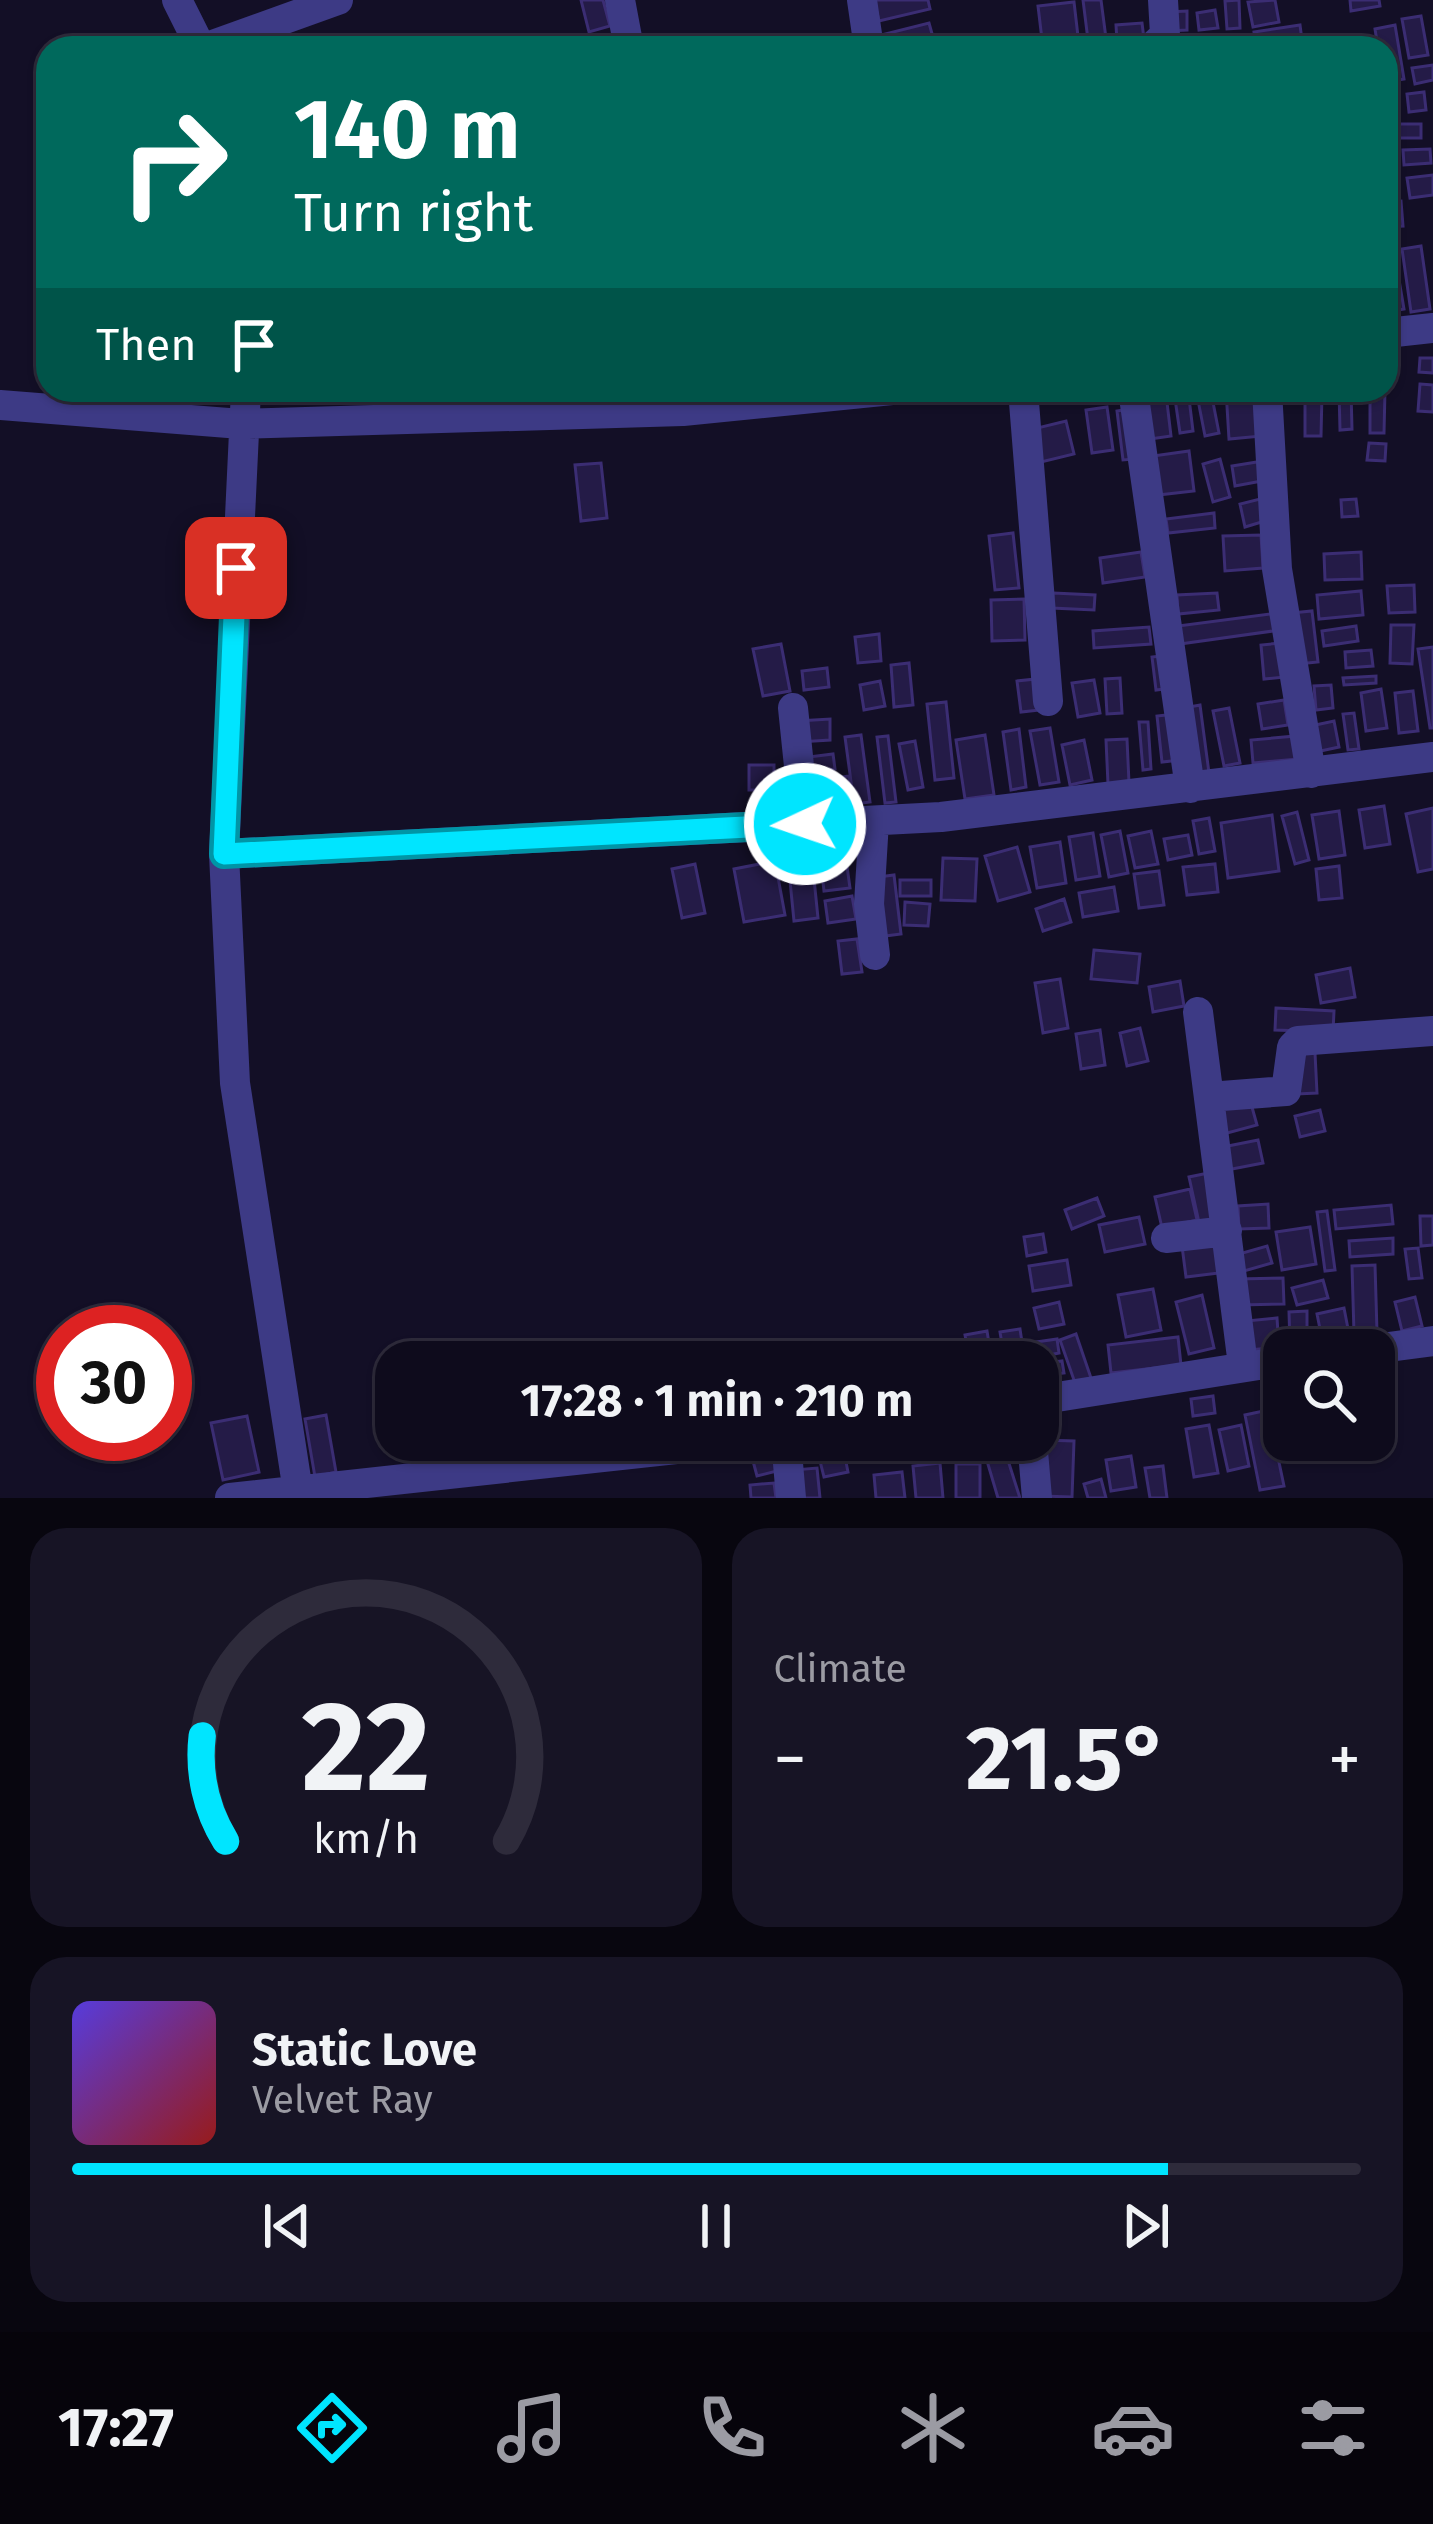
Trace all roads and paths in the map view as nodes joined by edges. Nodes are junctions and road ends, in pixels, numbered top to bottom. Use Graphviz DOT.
graph roads {
  1 [pos="177,0"];
  2 [pos="338,0"];
  3 [pos="620,0"];
  4 [pos="862,0"];
  5 [pos="1163,0"];
  6 [pos="196,36"];
  7 [pos="236,36"];
  8 [pos="627,36"];
  9 [pos="867,36"];
  10 [pos="1164,36"];
  11 [pos="1433,328"];
  12 [pos="1398,332"];
  13 [pos="245,402"];
  14 [pos="663,402"];
  15 [pos="1024,402"];
  16 [pos="1135,402"];
  17 [pos="1268,402"];
  18 [pos="0,405"];
  19 [pos="242,424"];
  20 [pos="1048,700"];
  21 [pos="793,708"];
  22 [pos="1433,757"];
  23 [pos="1311,773"];
  24 [pos="1190,788"];
  25 [pos="874,820"];
  26 [pos="805,824"];
  27 [pos="224,854"];
  28 [pos="875,955"];
  29 [pos="1198,1012"];
  30 [pos="1433,1031"];
  31 [pos="1209,1097"];
  32 [pos="1227,1231"];
  33 [pos="1166,1238"];
  34 [pos="1433,1341"];
  35 [pos="1395,1346"];
  36 [pos="1263,1363"];
  37 [pos="1243,1365"];
  38 [pos="1059,1396"];
  39 [pos="611,1461"];
  40 [pos="788,1461"];
  41 [pos="1034,1461"];
  42 [pos="427,1487"];
  43 [pos="298,1492"];
  44 [pos="230,1498"];
  45 [pos="791,1498"];
  46 [pos="1037,1498"];
  1 -- 6 [label="street"];
  2 -- 7 [label="street"];
  3 -- 8 [label="street"];
  4 -- 9 [label="street"];
  5 -- 10 [label="street"];
  11 -- 12 [label="street"];
  13 -- 19 [label="street"];
  14 -- 19 [label="street"];
  15 -- 20 [label="street"];
  16 -- 24 [label="street"];
  17 -- 23 [label="street"];
  18 -- 19 [label="street"];
  19 -- 27 [label="street"];
  21 -- 26 [label="street"];
  22 -- 23 [label="street"];
  23 -- 24 [label="street"];
  24 -- 25 [label="street"];
  25 -- 26 [label="street"];
  25 -- 28 [label="street"];
  26 -- 27 [label="street"];
  27 -- 43 [label="street"];
  29 -- 31 [label="street"];
  30 -- 31 [label="street"];
  31 -- 32 [label="street"];
  32 -- 33 [label="street"];
  32 -- 37 [label="street"];
  34 -- 35 [label="street"];
  36 -- 37 [label="street"];
  37 -- 38 [label="street"];
  39 -- 42 [label="street"];
  40 -- 45 [label="street"];
  41 -- 46 [label="street"];
  42 -- 43 [label="street"];
  43 -- 44 [label="street"];
}
